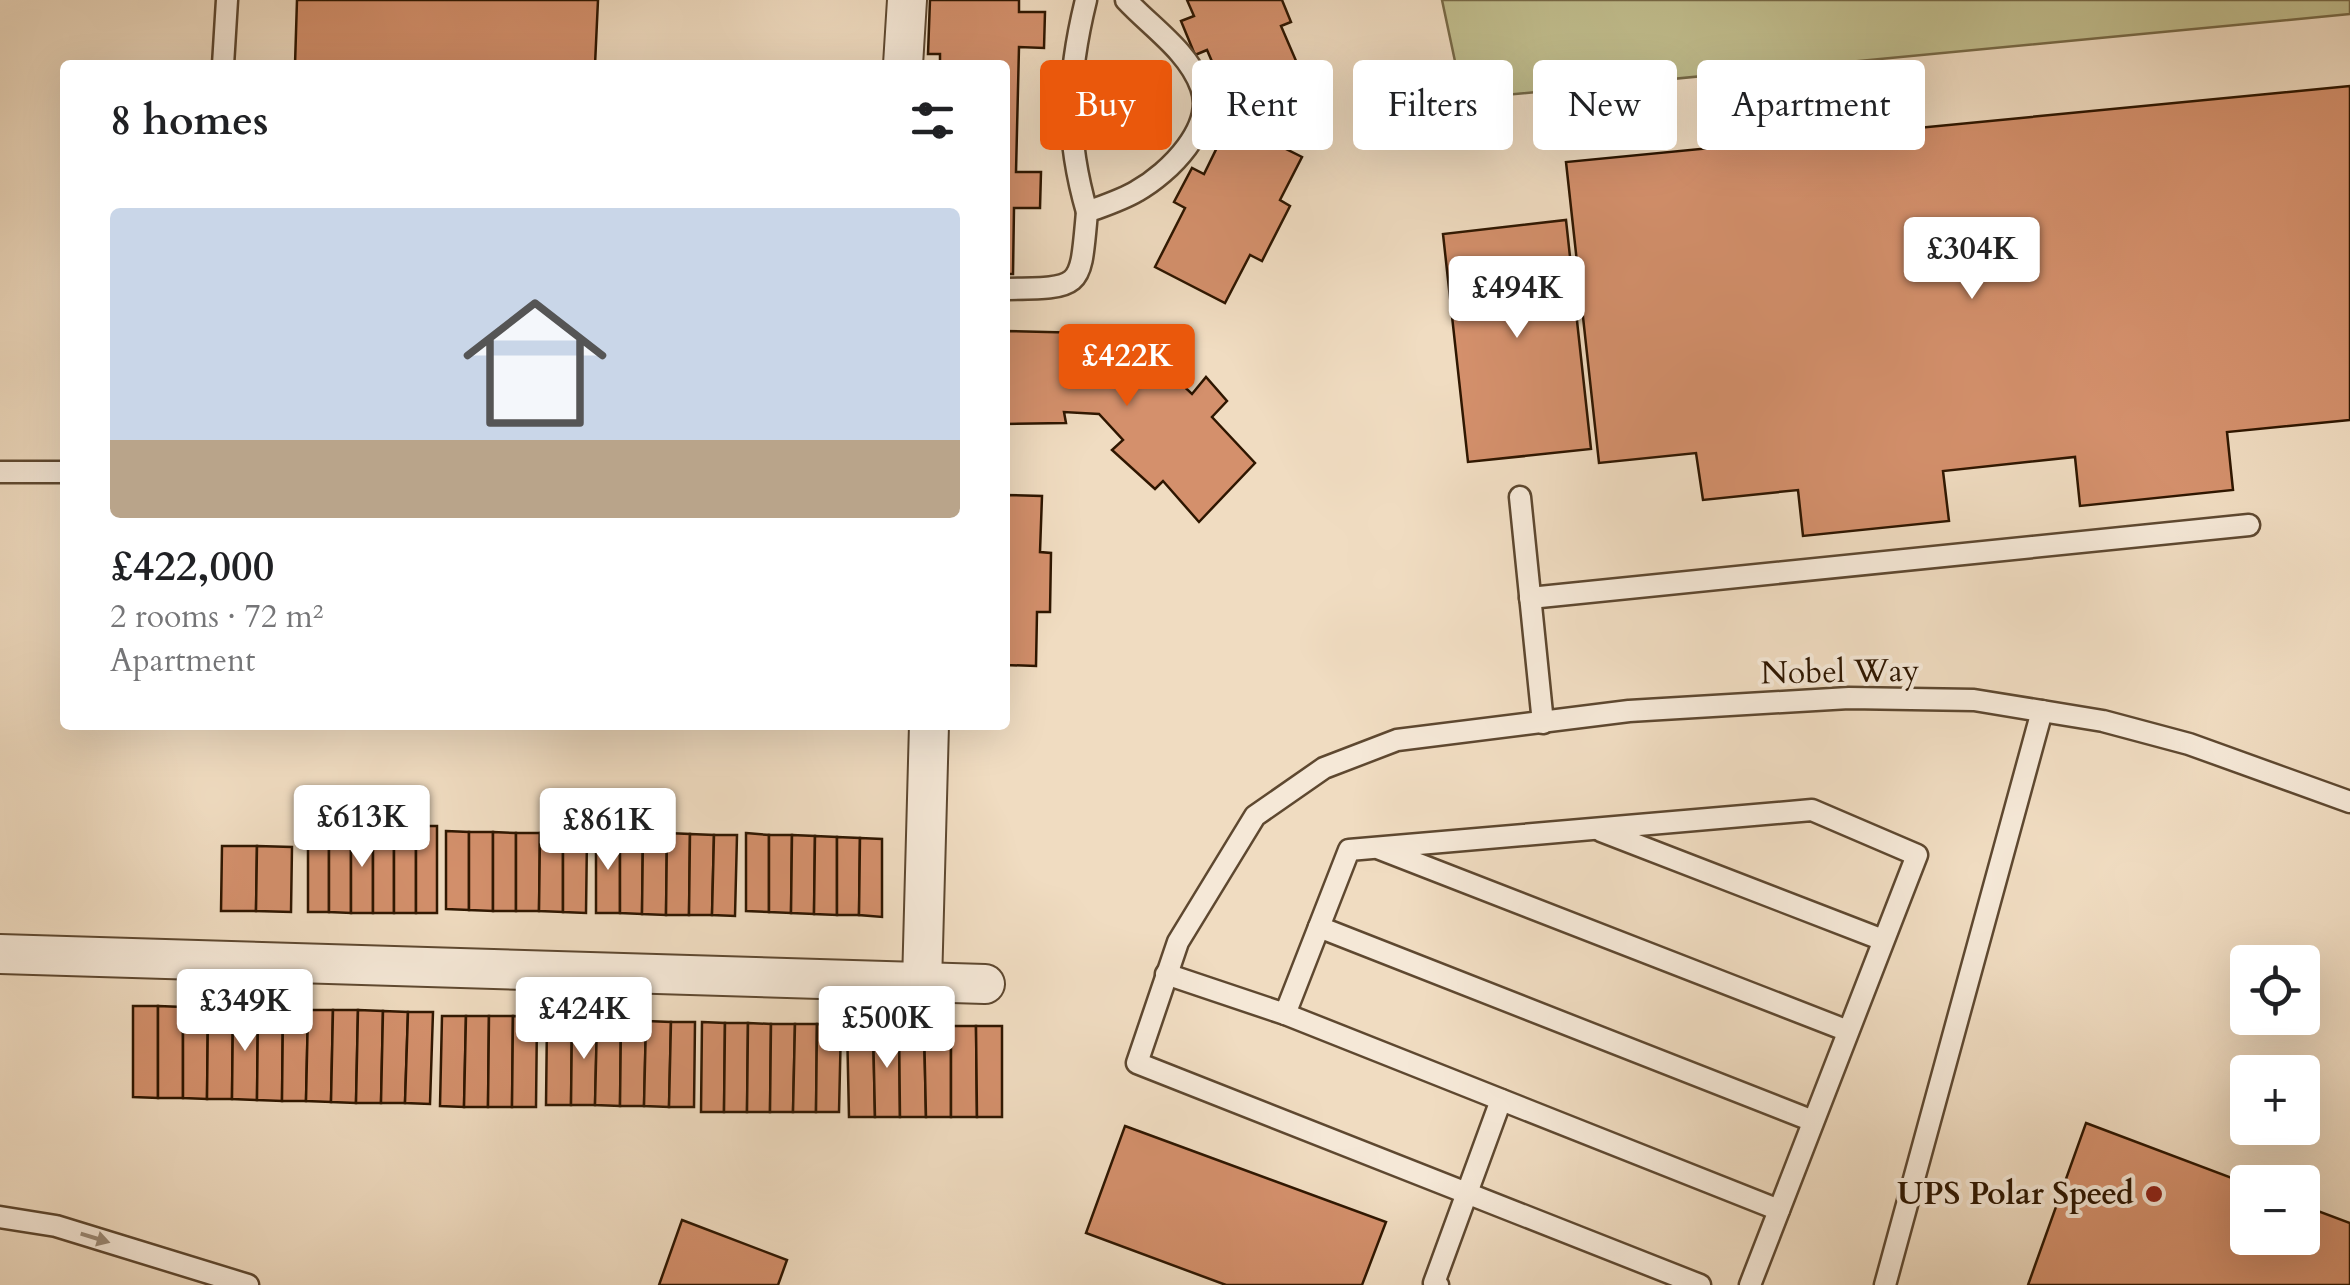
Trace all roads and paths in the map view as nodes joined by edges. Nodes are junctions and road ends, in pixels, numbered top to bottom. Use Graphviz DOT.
graph roads {
  1 [pos="227,0"];
  2 [pos="907,0"];
  3 [pos="1086,0"];
  4 [pos="1126,0"];
  5 [pos="224,60"];
  6 [pos="902,60"];
  7 [pos="1087,212"];
  8 [pos="1010,289"];
  9 [pos="0,472"];
  10 [pos="60,472"];
  11 [pos="1520,498"];
  12 [pos="2248,525"];
  13 [pos="1530,598"];
  14 [pos="2042,712"];
  15 [pos="1543,723"];
  16 [pos="929,730"];
  17 [pos="2350,802"];
  18 [pos="1594,828"];
  19 [pos="1376,847"];
  20 [pos="1319,927"];
  21 [pos="1883,940"];
  22 [pos="0,954"];
  23 [pos="1166,974"];
  24 [pos="922,984"];
  25 [pos="985,984"];
  26 [pos="1285,1014"];
  27 [pos="1848,1031"];
  28 [pos="1501,1100"];
  29 [pos="1813,1122"];
  30 [pos="1467,1193"];
  31 [pos="1779,1210"];
  32 [pos="0,1217"];
  33 [pos="248,1285"];
  34 [pos="1438,1285"];
  35 [pos="1700,1285"];
  36 [pos="1750,1285"];
  37 [pos="1886,1285"];
  1 -- 5 [label="lane"];
  2 -- 6 [label="street"];
  3 -- 7 [label="lane"];
  4 -- 7 [label="lane"];
  7 -- 8 [label="lane"];
  9 -- 10 [label="lane"];
  11 -- 13 [label="lane"];
  12 -- 13 [label="lane"];
  13 -- 15 [label="lane"];
  14 -- 15 [label="lane, Nobel Way"];
  14 -- 17 [label="lane, Nobel Way"];
  14 -- 37 [label="lane"];
  15 -- 23 [label="lane, Nobel Way"];
  16 -- 24 [label="street"];
  18 -- 19 [label="lane"];
  18 -- 21 [label="lane"];
  18 -- 21 [label="lane"];
  19 -- 20 [label="lane"];
  19 -- 27 [label="lane"];
  20 -- 26 [label="lane"];
  20 -- 29 [label="lane"];
  21 -- 27 [label="lane"];
  22 -- 24 [label="street"];
  23 -- 26 [label="lane"];
  23 -- 30 [label="lane, Nobel Way"];
  24 -- 25 [label="street"];
  26 -- 28 [label="lane"];
  27 -- 29 [label="lane"];
  28 -- 30 [label="lane"];
  28 -- 31 [label="lane"];
  29 -- 31 [label="lane"];
  30 -- 34 [label="lane"];
  30 -- 35 [label="lane"];
  31 -- 36 [label="lane"];
  32 -- 33 [label="lane, one-way"];
}
